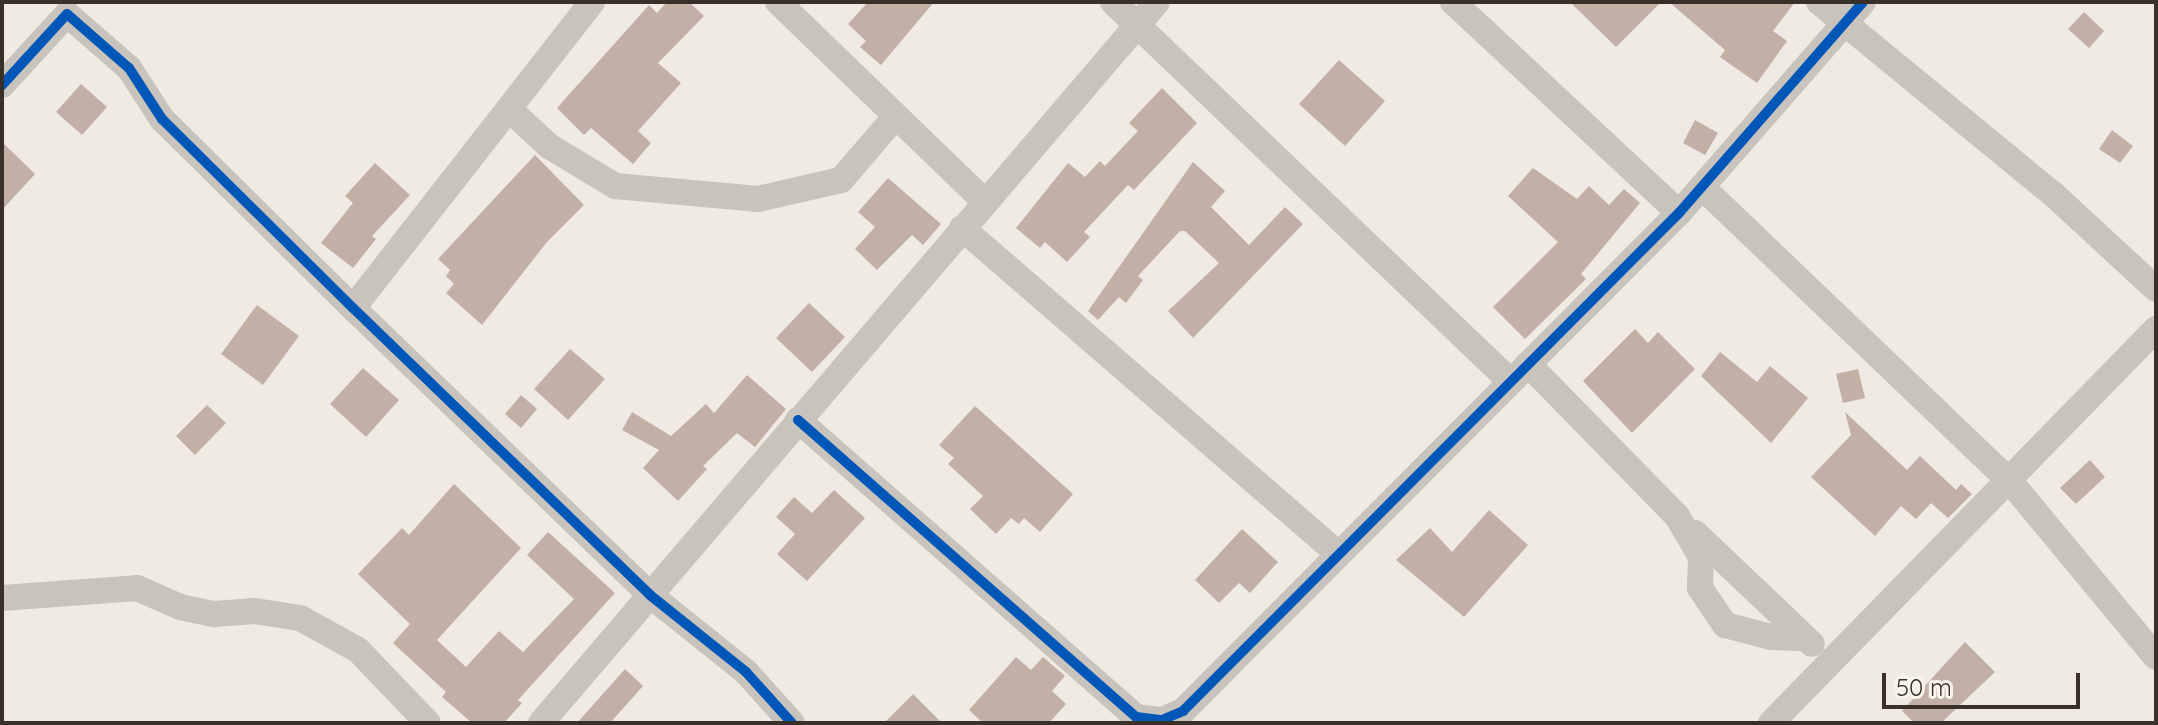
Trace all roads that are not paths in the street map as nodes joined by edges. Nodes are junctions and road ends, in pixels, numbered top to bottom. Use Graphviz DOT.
graph roads {
  1 [pos="592,2"];
  2 [pos="778,2"];
  3 [pos="1113,2"];
  4 [pos="1157,2"];
  5 [pos="1453,2"];
  6 [pos="1819,2"];
  7 [pos="1863,2"];
  8 [pos="71,8"];
  9 [pos="1844,25"];
  10 [pos="1136,27"];
  11 [pos="2,85"];
  12 [pos="509,109"];
  13 [pos="896,116"];
  14 [pos="1703,188"];
  15 [pos="984,201"];
  16 [pos="1679,213"];
  17 [pos="962,228"];
  18 [pos="2156,289"];
  19 [pos="353,308"];
  20 [pos="2156,329"];
  21 [pos="1520,373"];
  22 [pos="798,420"];
  23 [pos="2008,479"];
  24 [pos="1677,516"];
  25 [pos="1337,553"];
  26 [pos="650,595"];
  27 [pos="2,598"];
  28 [pos="1804,638"];
  29 [pos="2156,657"];
  30 [pos="1829,660"];
  31 [pos="428,723"];
  32 [pos="541,723"];
  33 [pos="792,723"];
  34 [pos="1771,723"];
  1 -- 12 [label="street"];
  2 -- 13 [label="street"];
  3 -- 10 [label="street"];
  4 -- 10 [label="street"];
  5 -- 16 [label="street"];
  6 -- 9 [label="street"];
  7 -- 9 [label="street"];
  8 -- 11 [label="street"];
  8 -- 19 [label="street"];
  9 -- 14 [label="street"];
  9 -- 18 [label="street"];
  10 -- 15 [label="street"];
  10 -- 21 [label="street"];
  12 -- 13 [label="street"];
  12 -- 19 [label="street"];
  13 -- 15 [label="street"];
  14 -- 16 [label="street"];
  14 -- 23 [label="street"];
  15 -- 17 [label="street"];
  16 -- 21 [label="street"];
  17 -- 22 [label="street"];
  17 -- 25 [label="street"];
  19 -- 26 [label="street"];
  20 -- 23 [label="street"];
  21 -- 24 [label="street"];
  21 -- 25 [label="street"];
  22 -- 25 [label="street"];
  22 -- 26 [label="street"];
  23 -- 29 [label="street"];
  23 -- 30 [label="street"];
  24 -- 28 [label="street"];
  24 -- 28 [label="street"];
  26 -- 32 [label="street"];
  26 -- 33 [label="street"];
  27 -- 31 [label="street"];
  28 -- 30 [label="street"];
  30 -- 34 [label="street"];
}
